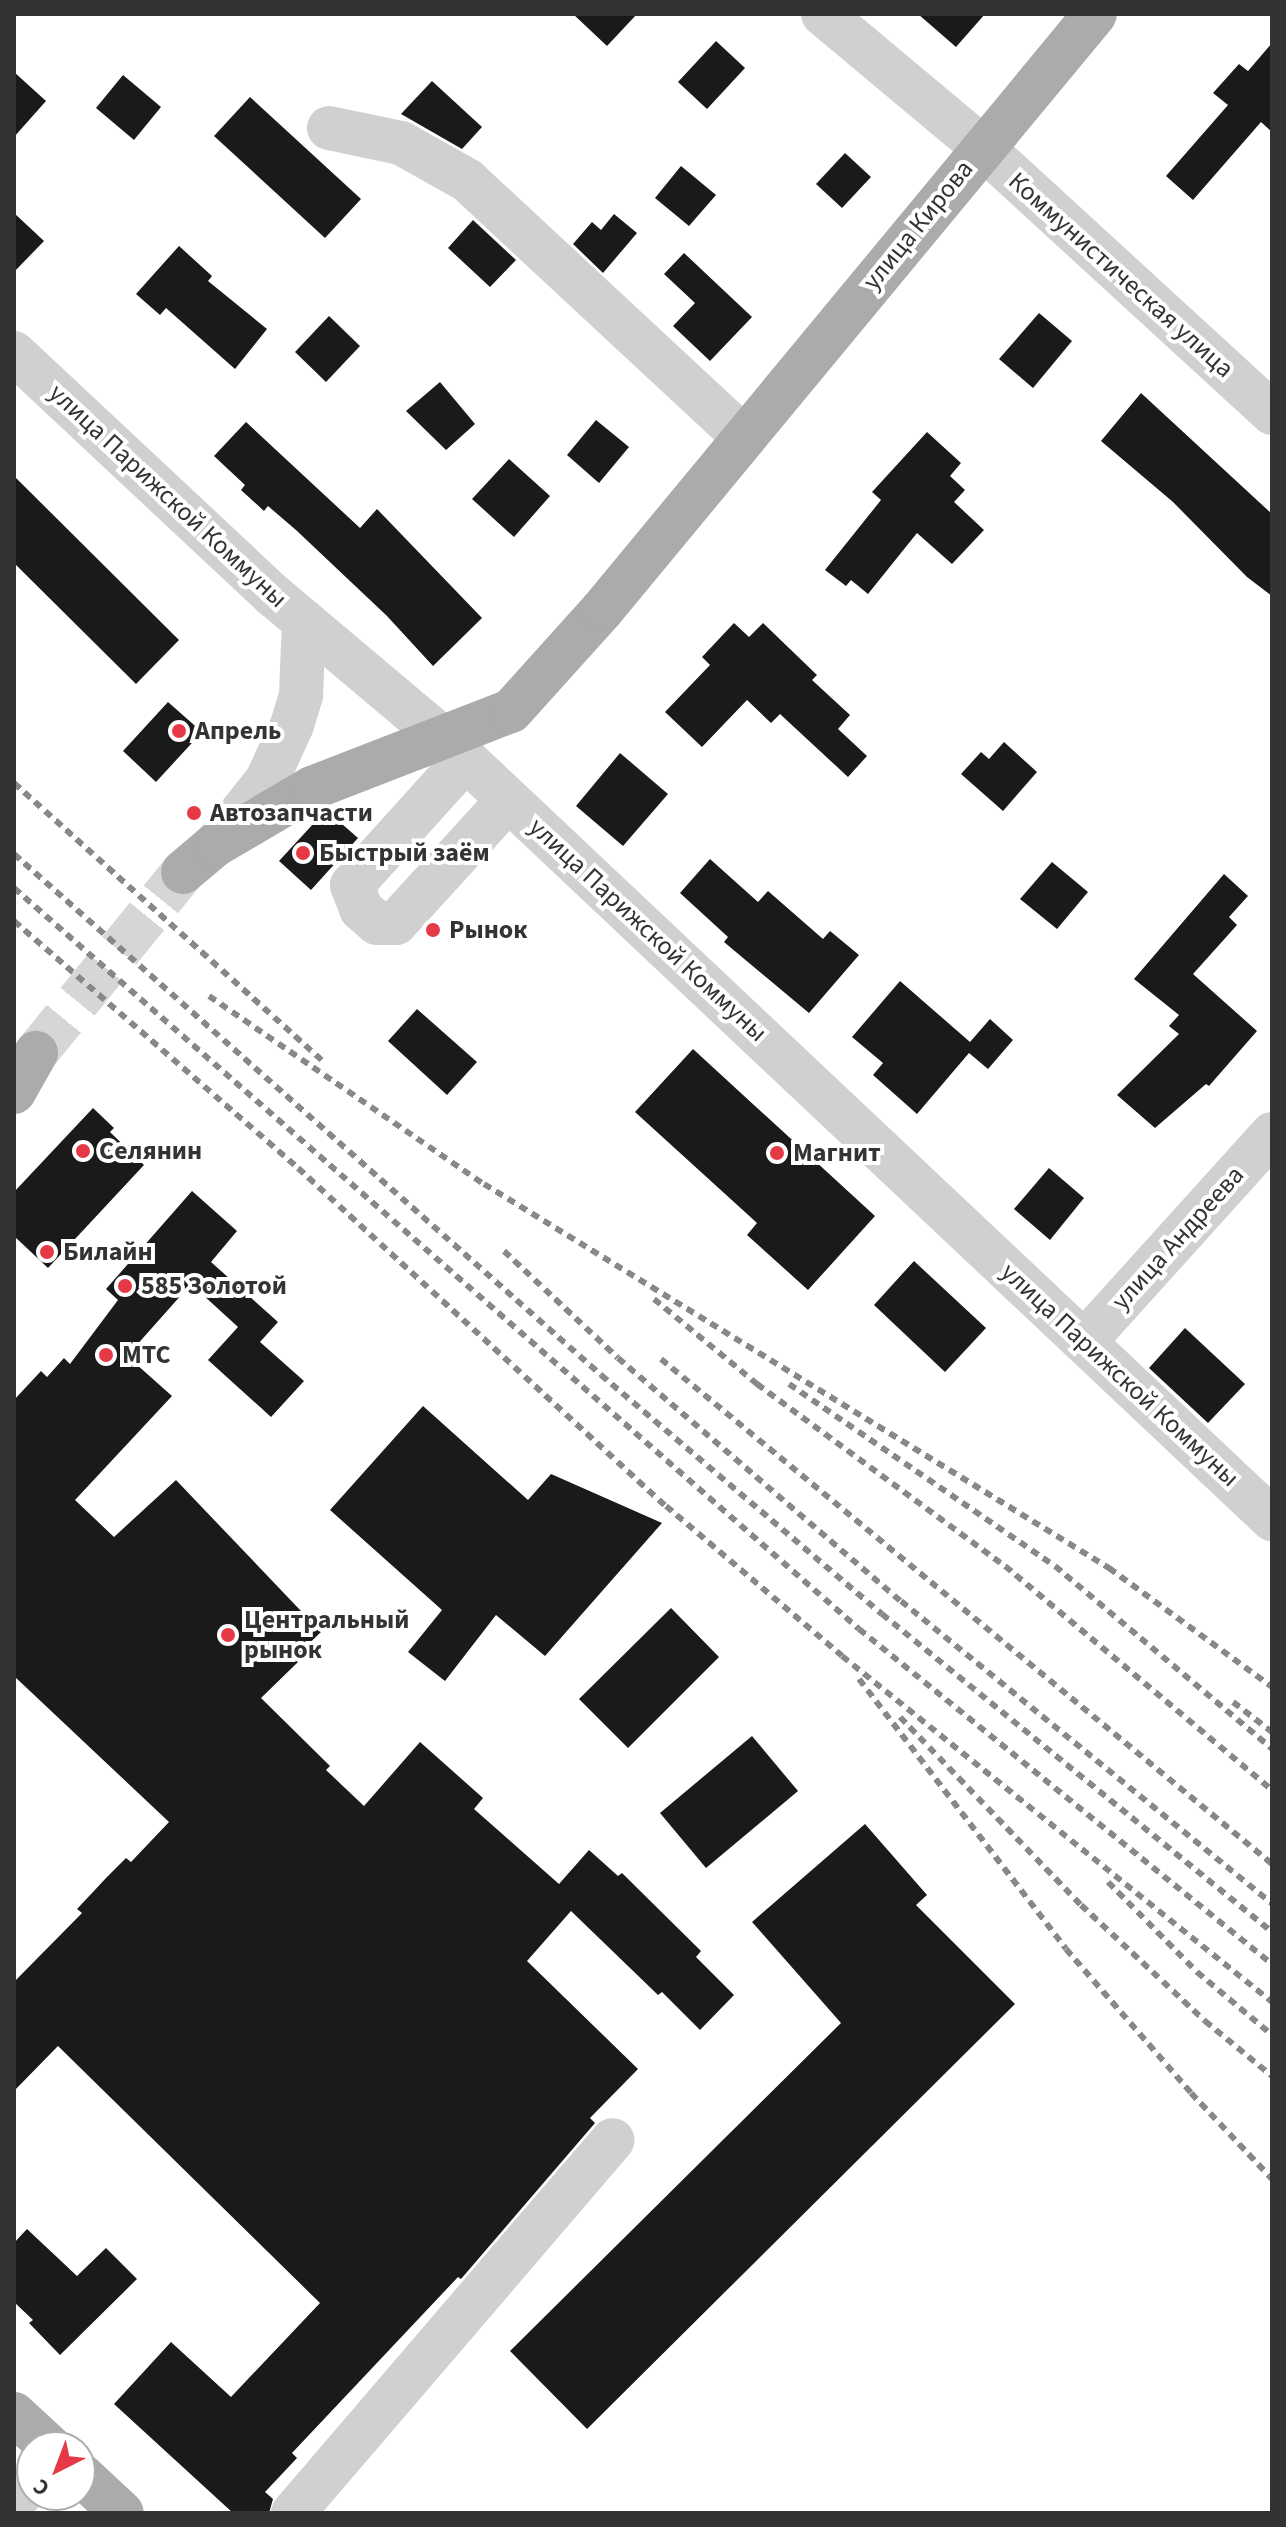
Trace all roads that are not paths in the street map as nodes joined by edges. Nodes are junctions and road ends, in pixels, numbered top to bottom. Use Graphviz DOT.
graph roads {
  1 [pos="823,14"];
  2 [pos="1095,14"];
  3 [pos="329,128"];
  4 [pos="982,147"];
  5 [pos="14,353"];
  6 [pos="1272,413"];
  7 [pos="744,437"];
  8 [pos="304,621"];
  9 [pos="455,749"];
  10 [pos="508,800"];
  11 [pos="215,845"];
  12 [pos="183,872"];
  13 [pos="36,1053"];
  14 [pos="14,1092"];
  15 [pos="1272,1134"];
  16 [pos="1085,1341"];
  17 [pos="1272,1519"];
  18 [pos="613,2140"];
  19 [pos="14,2414"];
  20 [pos="33,2431"];
  21 [pos="96,2491"];
  22 [pos="114,2510"];
  23 [pos="293,2513"];
  1 -- 4 [label="street, Коммунистическая улица"];
  2 -- 4 [label="main road, улица Кирова"];
  3 -- 7 [label="street"];
  4 -- 6 [label="street, Коммунистическая улица"];
  4 -- 7 [label="main road, улица Кирова"];
  5 -- 8 [label="street, улица Парижской Коммуны"];
  7 -- 9 [label="main road, улица Кирова"];
  8 -- 9 [label="street, улица Парижской Коммуны"];
  8 -- 11 [label="street"];
  9 -- 10 [label="street, улица Парижской Коммуны"];
  9 -- 10 [label="street"];
  9 -- 11 [label="main road, улица Кирова"];
  10 -- 16 [label="street, улица Парижской Коммуны"];
  11 -- 12 [label="main road, улица Кирова"];
  13 -- 14 [label="main road"];
  15 -- 16 [label="street, улица Андреева"];
  16 -- 17 [label="street, улица Парижской Коммуны"];
  18 -- 23 [label="street"];
  19 -- 20 [label="main road"];
  21 -- 22 [label="main road"];
}
